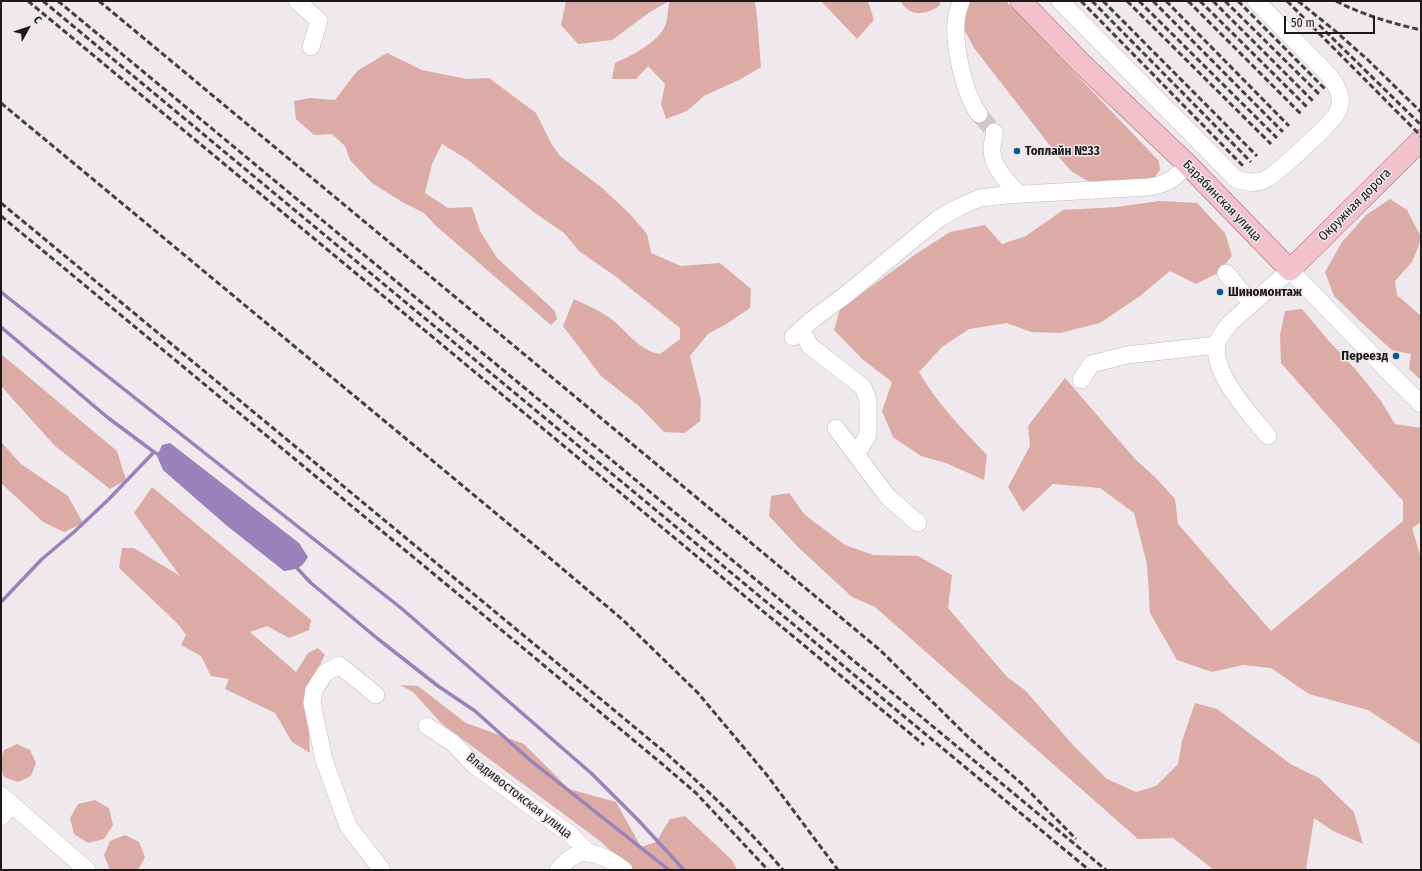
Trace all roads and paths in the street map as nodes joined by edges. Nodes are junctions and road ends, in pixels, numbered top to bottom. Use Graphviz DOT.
graph roads {
  1 [pos="296,1"];
  2 [pos="961,1"];
  3 [pos="1021,1"];
  4 [pos="1060,1"];
  5 [pos="1256,1"];
  6 [pos="311,47"];
  7 [pos="979,114"];
  8 [pos="994,132"];
  9 [pos="1421,140"];
  10 [pos="1188,165"];
  11 [pos="1018,194"];
  12 [pos="1290,270"];
  13 [pos="1226,273"];
  14 [pos="1251,303"];
  15 [pos="1217,345"];
  16 [pos="1081,380"];
  17 [pos="1421,404"];
  18 [pos="836,428"];
  19 [pos="1268,436"];
  20 [pos="856,454"];
  21 [pos="918,523"];
  22 [pos="376,695"];
  23 [pos="427,726"];
  24 [pos="5,806"];
  25 [pos="590,854"];
  26 [pos="78,867"];
  27 [pos="382,870"];
  28 [pos="558,870"];
  29 [pos="624,870"];
  1 -- 6 [label="street"];
  2 -- 7 [label="street"];
  3 -- 10 [label="main road, Барабинская улица"];
  4 -- 5 [label="street"];
  8 -- 11 [label="street"];
  9 -- 12 [label="main road, Окружная дорога"];
  10 -- 11 [label="street"];
  10 -- 12 [label="main road, Барабинская улица"];
  11 -- 20 [label="street"];
  12 -- 14 [label="street"];
  12 -- 17 [label="street, Барабинская улица"];
  13 -- 14 [label="street"];
  14 -- 15 [label="street"];
  15 -- 16 [label="street"];
  15 -- 19 [label="street"];
  18 -- 20 [label="street"];
  20 -- 21 [label="street"];
  22 -- 27 [label="street"];
  23 -- 25 [label="street, Владивостокская улица"];
  24 -- 26 [label="street"];
  25 -- 28 [label="street"];
  25 -- 29 [label="street"];
}
